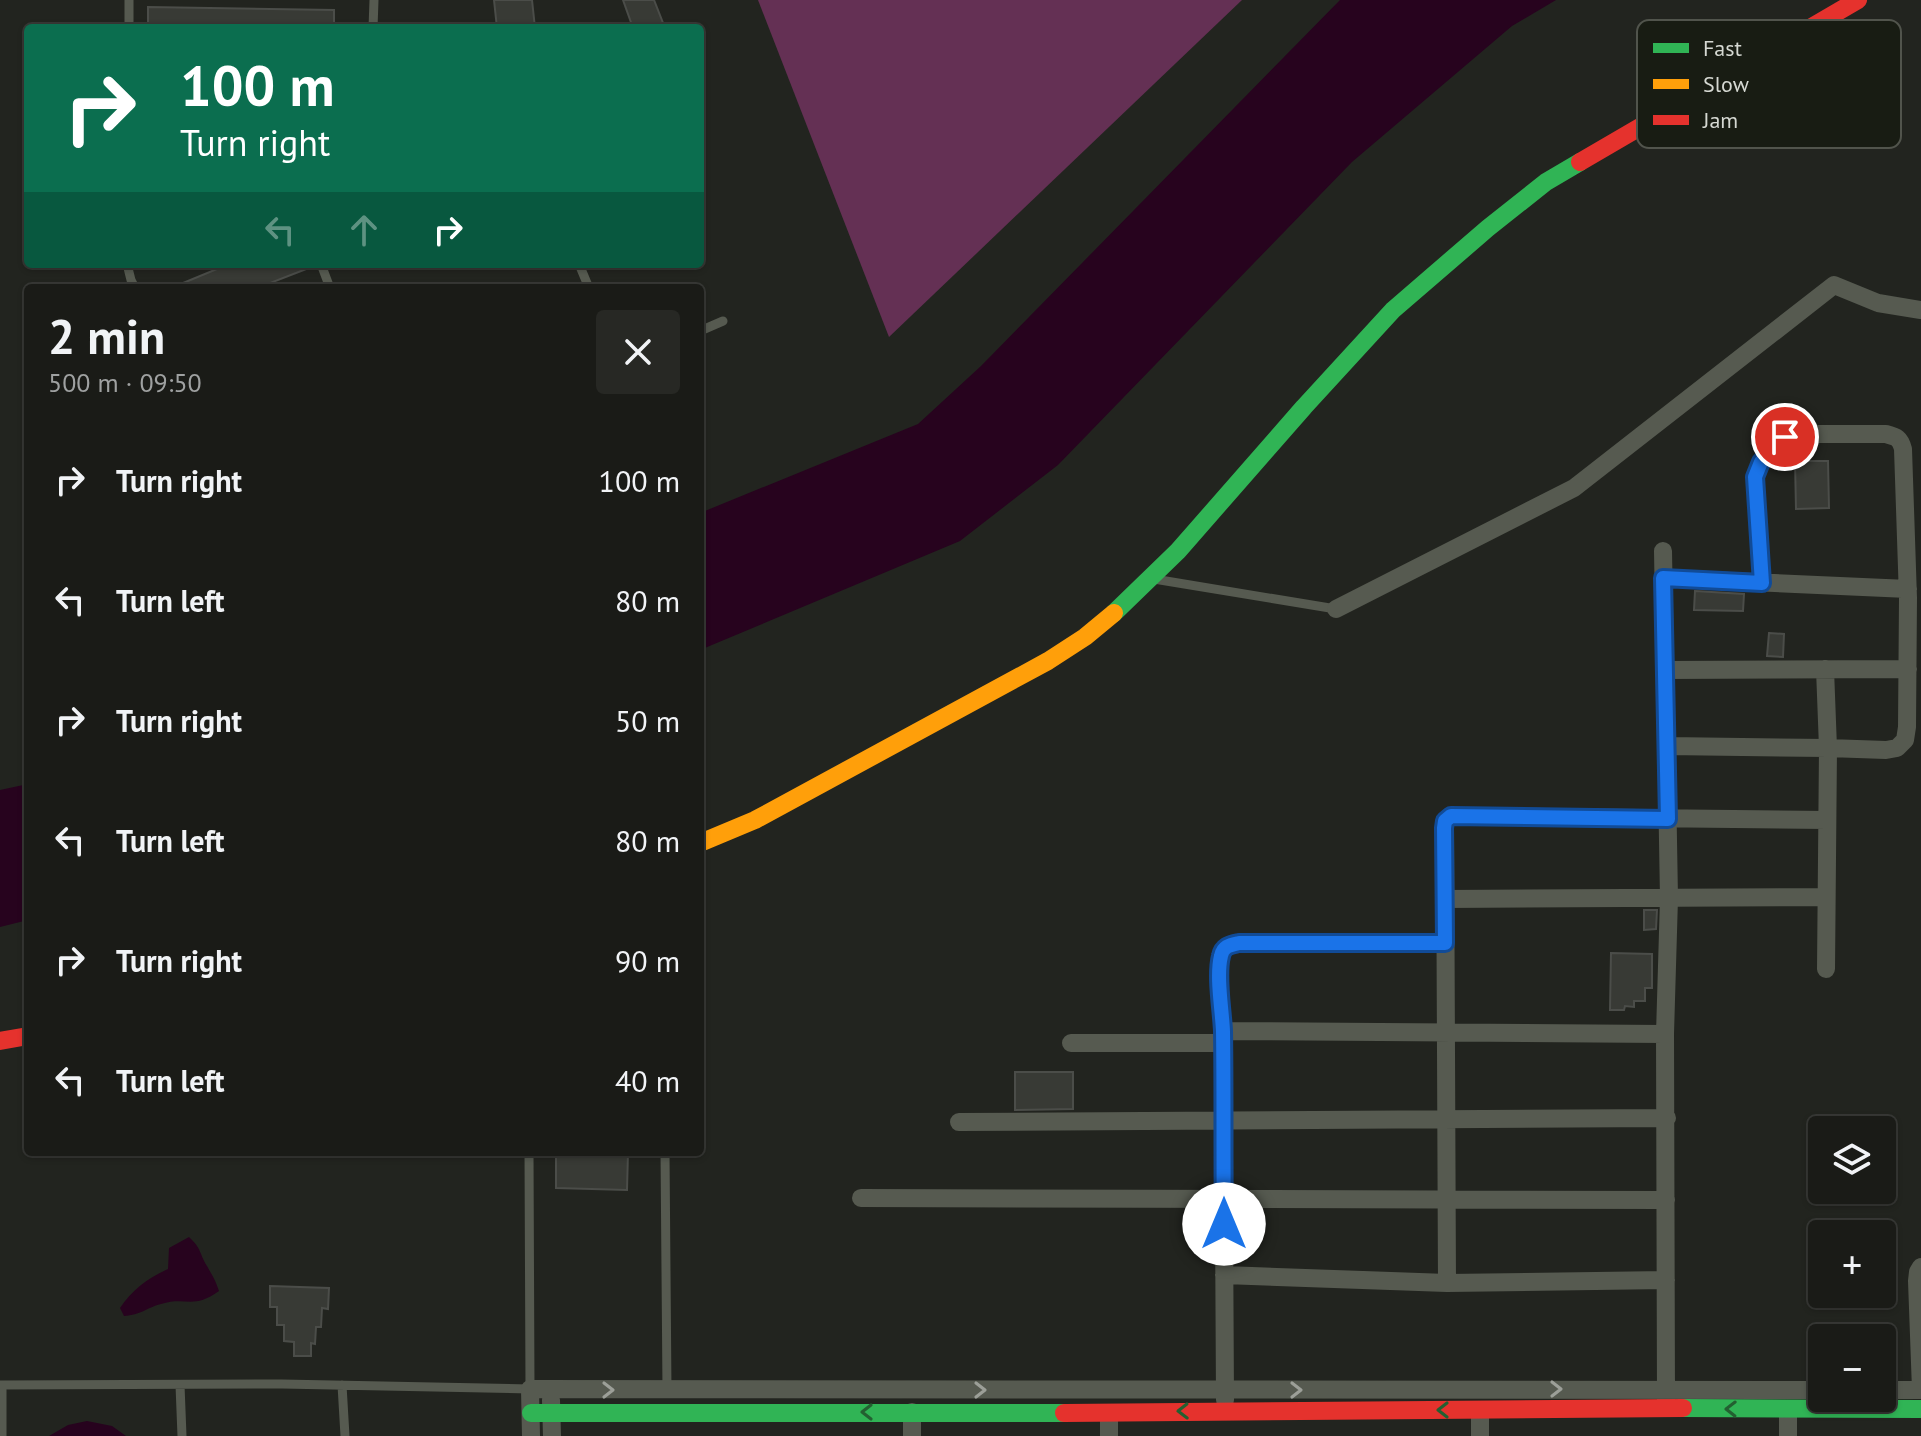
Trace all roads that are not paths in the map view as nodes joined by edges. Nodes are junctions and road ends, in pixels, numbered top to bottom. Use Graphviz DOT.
graph roads {
  1 [pos="129,0"];
  2 [pos="374,0"];
  3 [pos="1858,0"];
  4 [pos="1824,20"];
  5 [pos="129,24"];
  6 [pos="373,24"];
  7 [pos="1637,129"];
  8 [pos="1921,310"];
  9 [pos="723,321"];
  10 [pos="704,329"];
  11 [pos="1663,551"];
  12 [pos="1150,578"];
  13 [pos="1663,578"];
  14 [pos="1762,583"];
  15 [pos="1912,595"];
  16 [pos="1336,609"];
  17 [pos="1825,669"];
  18 [pos="1908,669"];
  19 [pos="1665,670"];
  20 [pos="1667,746"];
  21 [pos="1828,748"];
  22 [pos="1668,819"];
  23 [pos="1827,820"];
  24 [pos="704,842"];
  25 [pos="1826,897"];
  26 [pos="1669,898"];
  27 [pos="1445,899"];
  28 [pos="1445,943"];
  29 [pos="1826,969"];
  30 [pos="1446,1033"];
  31 [pos="1665,1034"];
  32 [pos="24,1037"];
  33 [pos="1223,1037"];
  34 [pos="0,1041"];
  35 [pos="1071,1043"];
  36 [pos="1667,1118"];
  37 [pos="1446,1119"];
  38 [pos="1223,1120"];
  39 [pos="959,1122"];
  40 [pos="529,1156"];
  41 [pos="665,1156"];
  42 [pos="861,1198"];
  43 [pos="1224,1199"];
  44 [pos="1446,1199"];
  45 [pos="1666,1200"];
  46 [pos="1921,1267"];
  47 [pos="1224,1275"];
  48 [pos="1666,1280"];
  49 [pos="1447,1283"];
  50 [pos="1,1385"];
  51 [pos="180,1385"];
  52 [pos="342,1385"];
  53 [pos="530,1389"];
  54 [pos="1666,1389"];
  55 [pos="551,1390"];
  56 [pos="667,1390"];
  57 [pos="1225,1390"];
  58 [pos="1808,1390"];
  59 [pos="1896,1390"];
  60 [pos="1921,1390"];
  61 [pos="1896,1406"];
  62 [pos="1667,1408"];
  63 [pos="1808,1409"];
  64 [pos="1921,1409"];
  65 [pos="1480,1410"];
  66 [pos="1788,1410"];
  67 [pos="1225,1411"];
  68 [pos="912,1412"];
  69 [pos="531,1413"];
  70 [pos="551,1413"];
  71 [pos="1109,1413"];
  72 [pos="2,1436"];
  73 [pos="182,1436"];
  74 [pos="345,1436"];
  75 [pos="531,1436"];
  76 [pos="552,1436"];
  77 [pos="912,1436"];
  78 [pos="1109,1436"];
  79 [pos="1480,1436"];
  80 [pos="1788,1436"];
  1 -- 5 [label="lane"];
  2 -- 6 [label="lane"];
  3 -- 4 [label="street"];
  7 -- 12 [label="street"];
  8 -- 16 [label="street"];
  9 -- 10 [label="lane"];
  11 -- 13 [label="street"];
  12 -- 16 [label="lane"];
  12 -- 24 [label="street"];
  13 -- 14 [label="street"];
  13 -- 19 [label="street"];
  14 -- 15 [label="street"];
  14 -- 15 [label="street"];
  15 -- 18 [label="street"];
  17 -- 18 [label="street"];
  17 -- 19 [label="street"];
  17 -- 21 [label="street"];
  18 -- 21 [label="street"];
  19 -- 20 [label="street"];
  20 -- 21 [label="street"];
  20 -- 22 [label="street"];
  21 -- 23 [label="street"];
  22 -- 23 [label="street"];
  22 -- 26 [label="street"];
  22 -- 27 [label="street"];
  23 -- 25 [label="street"];
  25 -- 26 [label="street"];
  25 -- 29 [label="street"];
  26 -- 27 [label="street"];
  26 -- 31 [label="street"];
  27 -- 28 [label="street"];
  28 -- 30 [label="street"];
  28 -- 33 [label="street"];
  30 -- 31 [label="street"];
  30 -- 33 [label="street"];
  30 -- 37 [label="street"];
  31 -- 36 [label="street"];
  32 -- 34 [label="street"];
  33 -- 35 [label="street"];
  33 -- 38 [label="street"];
  36 -- 37 [label="street"];
  36 -- 45 [label="street"];
  37 -- 38 [label="street"];
  37 -- 44 [label="street"];
  38 -- 39 [label="street"];
  38 -- 43 [label="street"];
  40 -- 53 [label="lane"];
  41 -- 56 [label="lane"];
  42 -- 43 [label="street"];
  43 -- 44 [label="street"];
  43 -- 47 [label="street"];
  44 -- 45 [label="street"];
  44 -- 49 [label="street"];
  45 -- 48 [label="street"];
  46 -- 60 [label="street"];
  47 -- 49 [label="street"];
  47 -- 57 [label="street"];
  48 -- 49 [label="street"];
  48 -- 54 [label="street"];
  50 -- 51 [label="lane"];
  50 -- 72 [label="lane"];
  51 -- 52 [label="lane"];
  51 -- 73 [label="lane"];
  52 -- 53 [label="lane"];
  52 -- 74 [label="lane"];
  53 -- 55 [label="street"];
  53 -- 69 [label="street"];
  57 -- 54 [label="street, one-way"];
  54 -- 58 [label="street"];
  54 -- 62 [label="street"];
  55 -- 56 [label="street, one-way"];
  55 -- 70 [label="street"];
  56 -- 57 [label="street, one-way"];
  57 -- 67 [label="street"];
  59 -- 60 [label="street"];
  61 -- 64 [label="street"];
  62 -- 65 [label="street"];
  66 -- 62 [label="street, one-way"];
  63 -- 66 [label="street"];
  65 -- 67 [label="street, one-way"];
  65 -- 79 [label="street"];
  66 -- 80 [label="street"];
  67 -- 71 [label="street, one-way"];
  68 -- 70 [label="street, one-way"];
  68 -- 71 [label="street"];
  68 -- 77 [label="street"];
  69 -- 70 [label="street"];
  69 -- 75 [label="street"];
  70 -- 76 [label="street"];
  71 -- 78 [label="street"];
}
